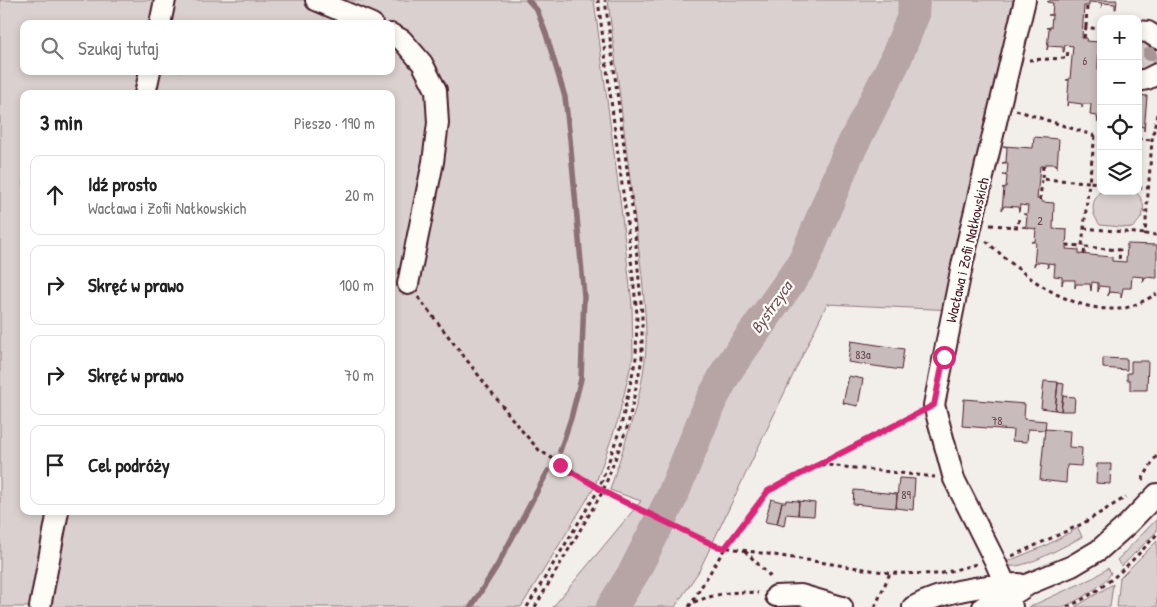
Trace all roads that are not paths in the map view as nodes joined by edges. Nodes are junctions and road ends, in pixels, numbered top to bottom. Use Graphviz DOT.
graph roads {
  1 [pos="165,0"];
  2 [pos="316,0"];
  3 [pos="1025,0"];
  4 [pos="161,20"];
  5 [pos="363,20"];
  6 [pos="1142,31"];
  7 [pos="395,36"];
  8 [pos="1157,38"];
  9 [pos="1157,74"];
  10 [pos="149,75"];
  11 [pos="1142,80"];
  12 [pos="146,90"];
  13 [pos="408,284"];
  14 [pos="1157,494"];
  15 [pos="57,515"];
  16 [pos="783,596"];
  17 [pos="1009,596"];
  18 [pos="823,603"];
  19 [pos="40,607"];
  20 [pos="842,607"];
  21 [pos="913,607"];
  22 [pos="983,607"];
  1 -- 4 [label="street"];
  2 -- 5 [label="street"];
  3 -- 17 [label="street, Wacława i Zofii Nałkowskich"];
  6 -- 8 [label="street"];
  7 -- 13 [label="street"];
  9 -- 11 [label="street"];
  10 -- 12 [label="street"];
  14 -- 17 [label="street"];
  15 -- 19 [label="street"];
  16 -- 18 [label="street"];
  17 -- 21 [label="street"];
  17 -- 22 [label="street"];
  18 -- 20 [label="street"];
}
